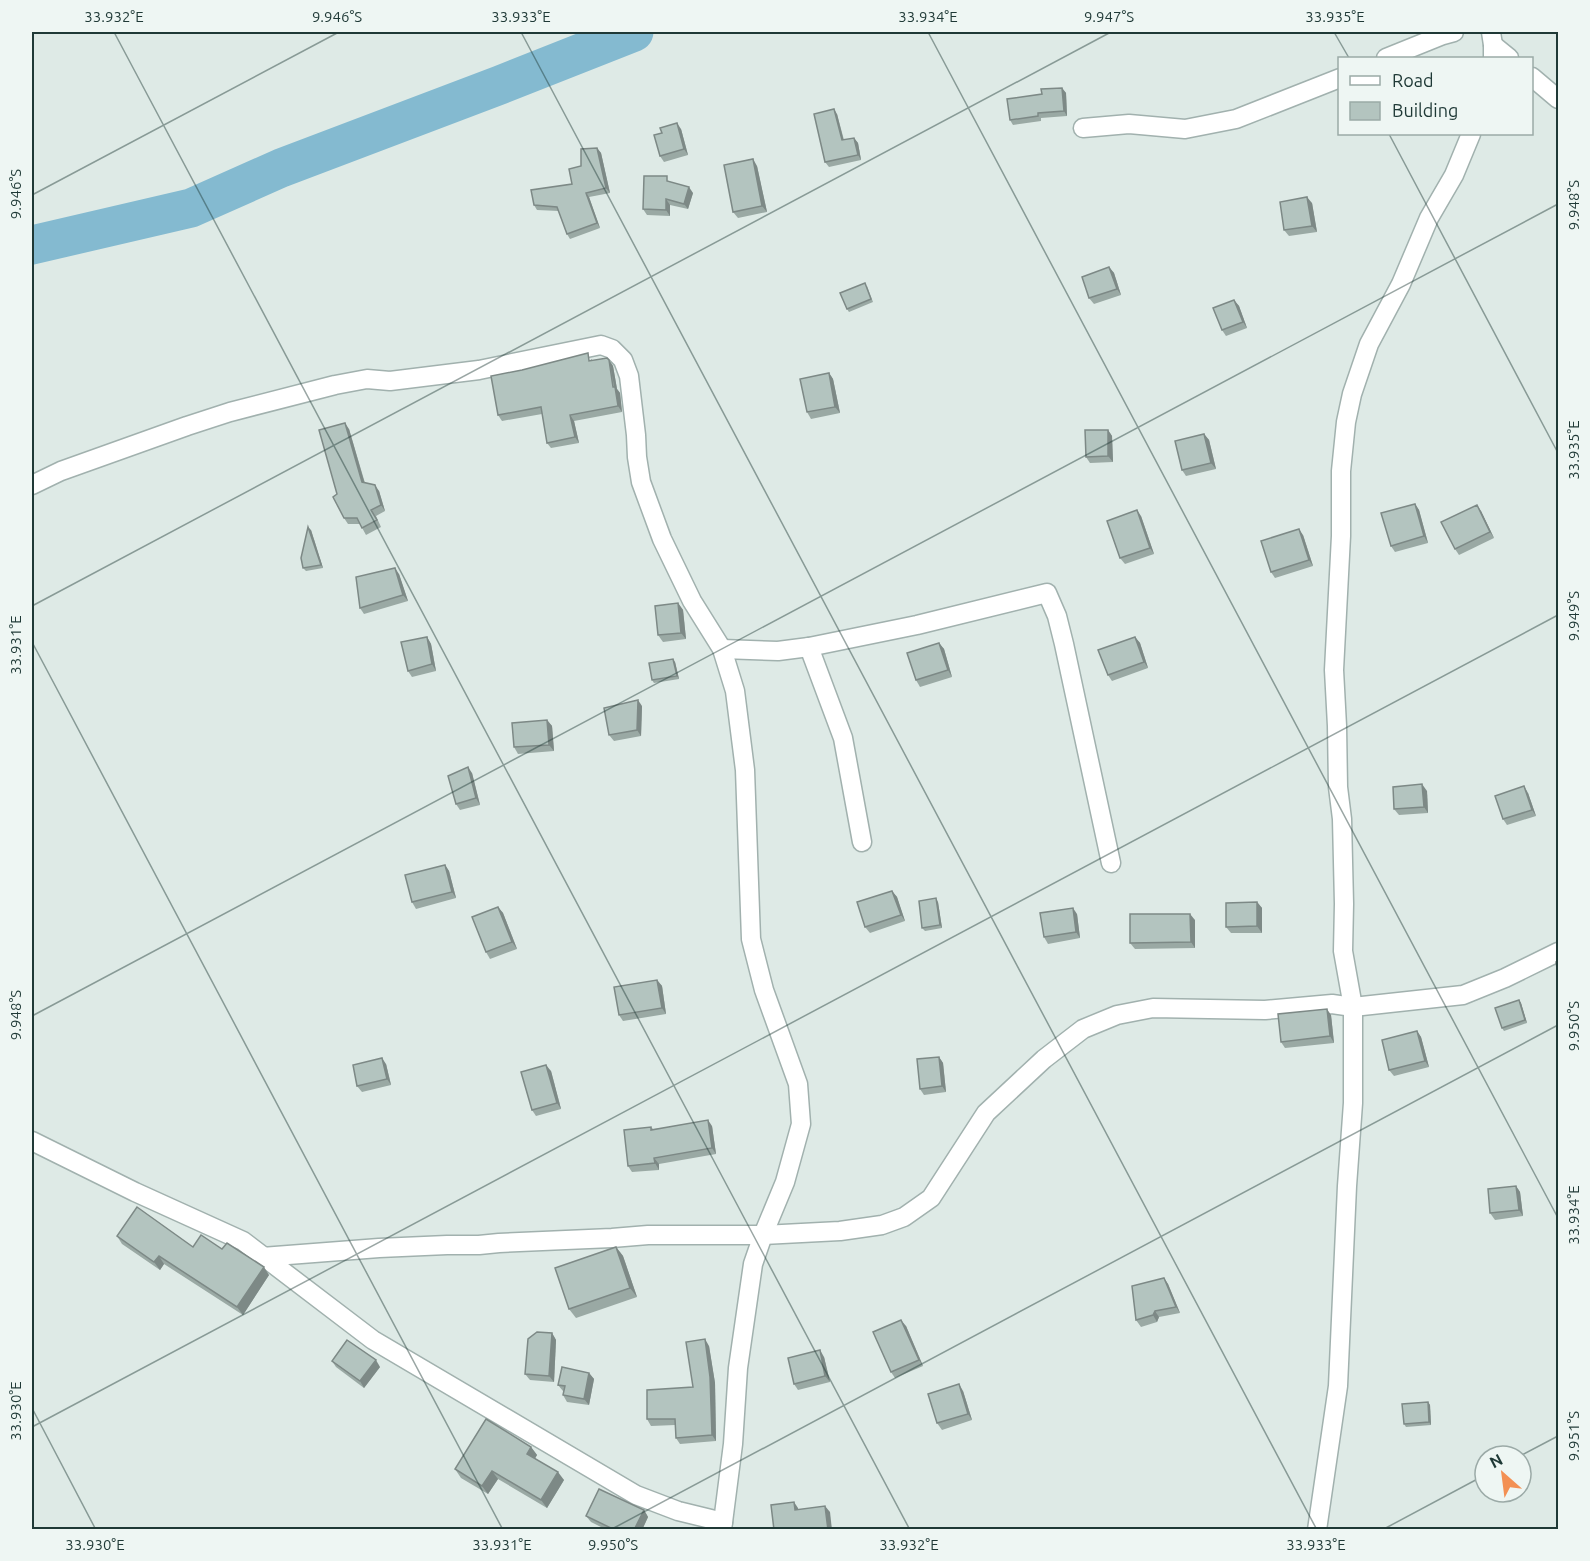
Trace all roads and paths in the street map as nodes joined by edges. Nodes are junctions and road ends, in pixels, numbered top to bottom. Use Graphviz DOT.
graph roads {
  1 [pos="1454,32"];
  2 [pos="1492,45"];
  3 [pos="1388,57"];
  4 [pos="1508,57"];
  5 [pos="1533,78"];
  6 [pos="1338,79"];
  7 [pos="1558,99"];
  8 [pos="1083,128"];
  9 [pos="1471,135"];
  10 [pos="32,485"];
  11 [pos="809,647"];
  12 [pos="722,649"];
  13 [pos="862,843"];
  14 [pos="1111,863"];
  15 [pos="1558,952"];
  16 [pos="1353,1007"];
  17 [pos="32,1141"];
  18 [pos="763,1235"];
  19 [pos="262,1257"];
  20 [pos="722,1526"];
  21 [pos="1317,1530"];
  1 -- 3 [label="street"];
  2 -- 4 [label="street"];
  5 -- 7 [label="street"];
  6 -- 8 [label="street"];
  9 -- 16 [label="street"];
  10 -- 12 [label="street"];
  11 -- 12 [label="street"];
  11 -- 13 [label="street"];
  11 -- 14 [label="street"];
  12 -- 18 [label="street"];
  15 -- 16 [label="street"];
  16 -- 18 [label="street"];
  16 -- 21 [label="street"];
  17 -- 19 [label="street"];
  18 -- 19 [label="street"];
  18 -- 20 [label="street"];
  19 -- 20 [label="street"];
}
